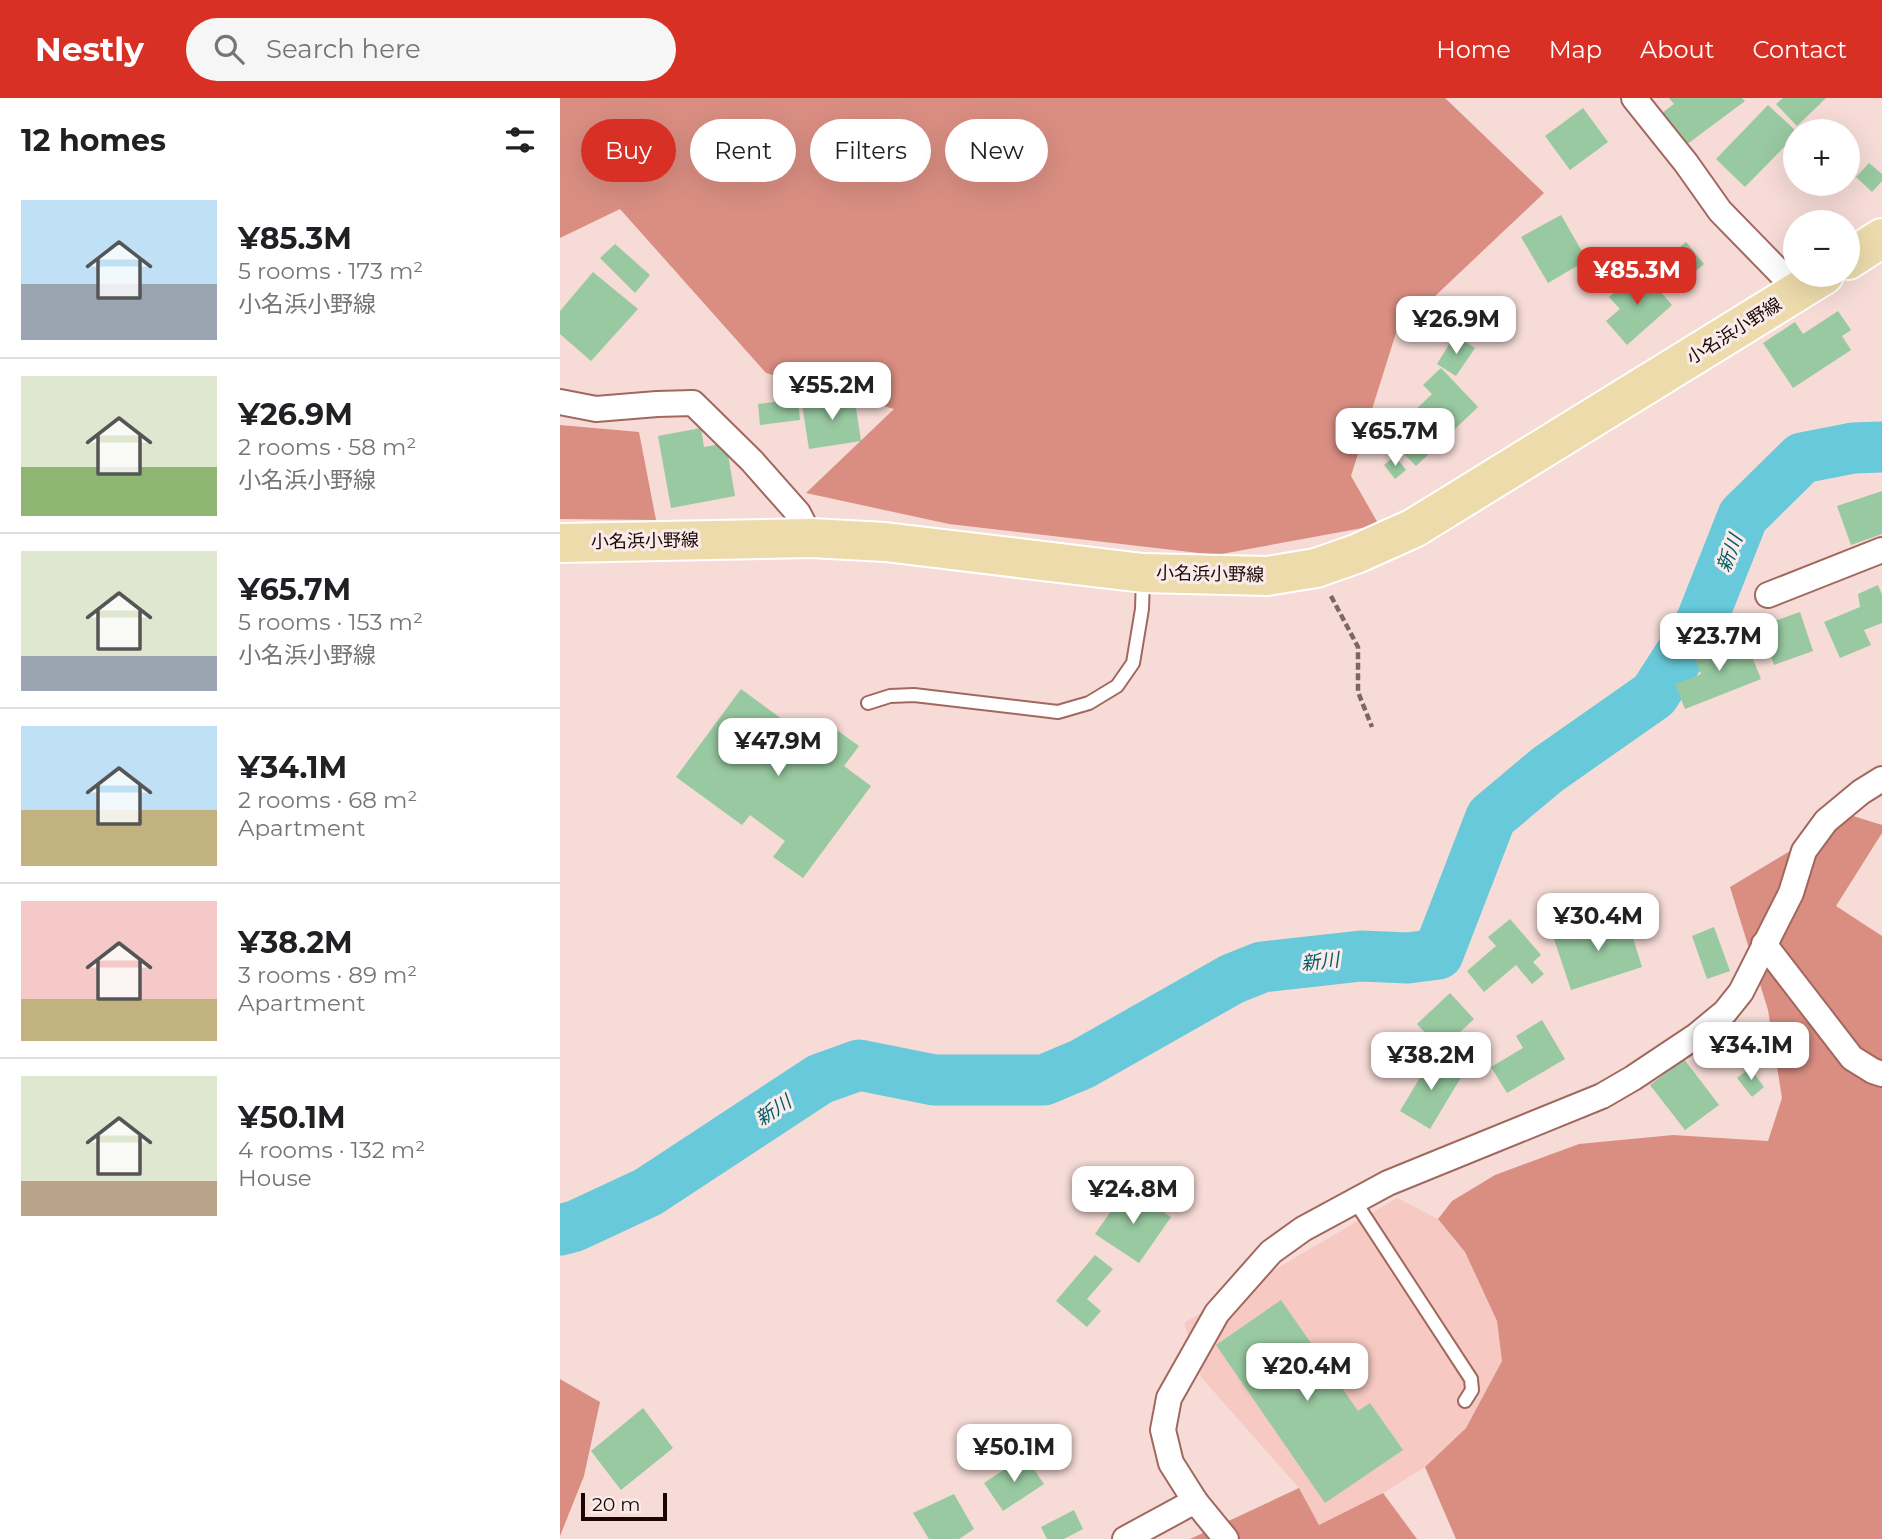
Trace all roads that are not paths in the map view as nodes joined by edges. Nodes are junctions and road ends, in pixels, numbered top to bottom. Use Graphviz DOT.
graph roads {
  1 [pos="1634,98"];
  2 [pos="1882,238"];
  3 [pos="1860,252"];
  4 [pos="1783,261"];
  5 [pos="1805,287"];
  6 [pos="560,402"];
  7 [pos="811,538"];
  8 [pos="560,543"];
  9 [pos="1882,550"];
  10 [pos="1143,573"];
  11 [pos="1768,595"];
  12 [pos="868,704"];
  13 [pos="1882,779"];
  14 [pos="1764,944"];
  15 [pos="1882,1074"];
  16 [pos="1354,1200"];
  17 [pos="1465,1401"];
  18 [pos="1195,1501"];
  19 [pos="1125,1539"];
  20 [pos="1226,1539"];
  1 -- 4 [label="street"];
  2 -- 3 [label="main road"];
  5 -- 10 [label="main road, 小名浜小野線"];
  6 -- 7 [label="street"];
  7 -- 8 [label="main road, 小名浜小野線"];
  7 -- 10 [label="main road, 小名浜小野線"];
  9 -- 11 [label="street"];
  10 -- 12 [label="lane"];
  13 -- 14 [label="street"];
  14 -- 15 [label="street"];
  14 -- 16 [label="street"];
  16 -- 17 [label="lane"];
  16 -- 18 [label="street"];
  18 -- 19 [label="street"];
  18 -- 20 [label="street"];
}
